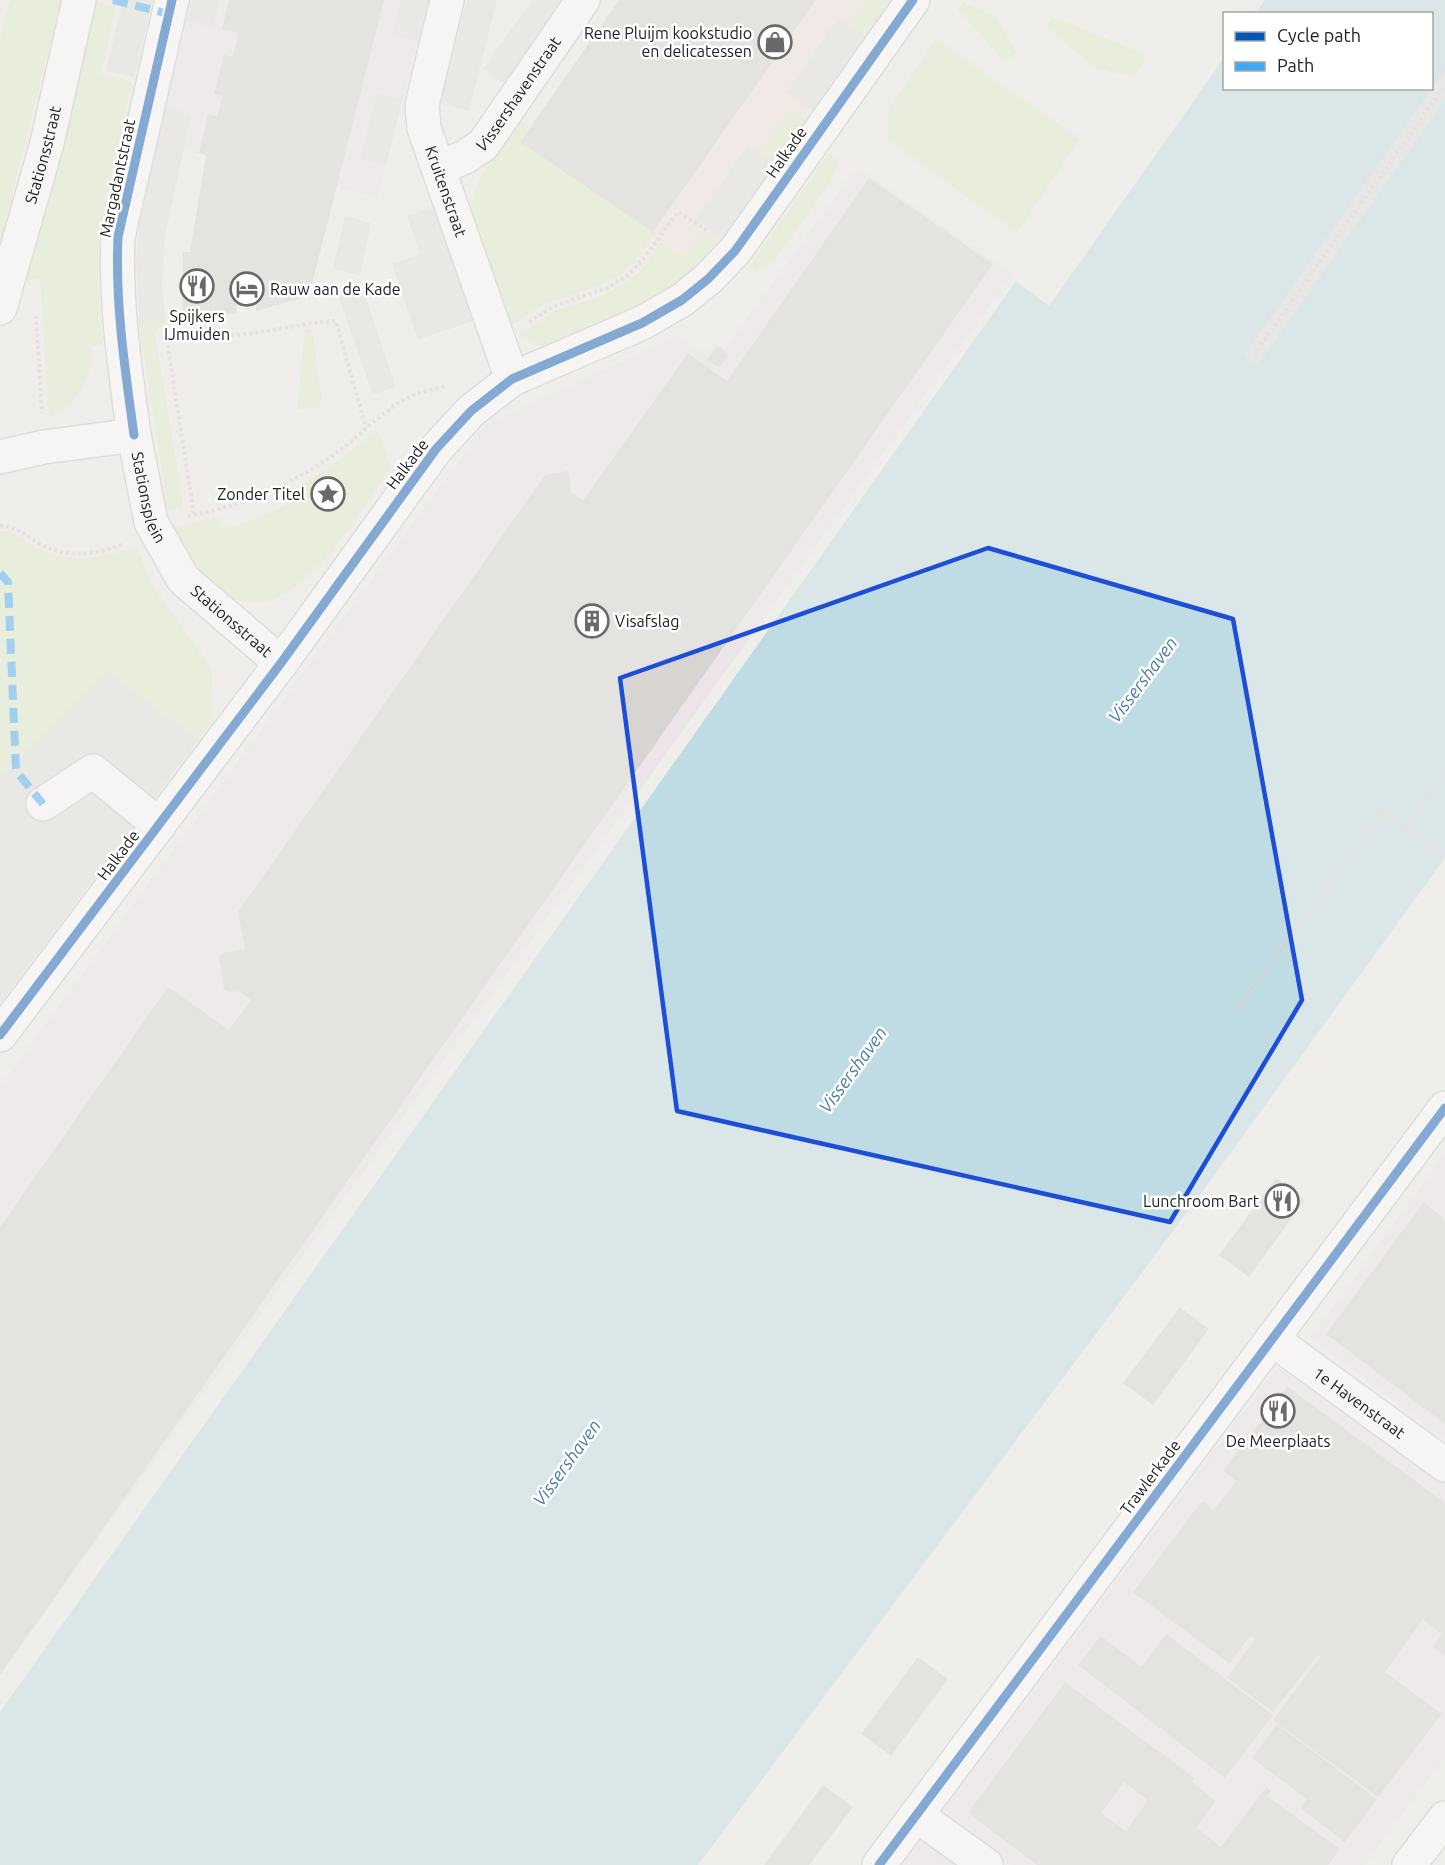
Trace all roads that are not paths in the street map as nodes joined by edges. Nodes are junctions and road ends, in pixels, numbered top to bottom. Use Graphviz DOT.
graph roads {
  1 [pos="79,0"];
  2 [pos="172,0"];
  3 [pos="447,0"];
  4 [pos="583,0"];
  5 [pos="913,0"];
  6 [pos="439,168"];
  7 [pos="4,294"];
  8 [pos="512,379"];
  9 [pos="134,435"];
  10 [pos="0,457"];
  11 [pos="183,579"];
  12 [pos="281,663"];
  13 [pos="44,804"];
  14 [pos="159,825"];
  15 [pos="0,1035"];
  16 [pos="1445,1108"];
  17 [pos="1272,1339"];
  18 [pos="1445,1466"];
  19 [pos="916,1815"];
  20 [pos="1445,1818"];
  21 [pos="879,1865"];
  22 [pos="986,1865"];
  23 [pos="1409,1865"];
  1 -- 7 [label="street, Stationsstraat"];
  2 -- 9 [label="street, Margadantstraat"];
  3 -- 6 [label="street, Kruitenstraat"];
  4 -- 6 [label="street, Vissershavenstraat"];
  5 -- 8 [label="street, Halkade"];
  6 -- 8 [label="street, Kruitenstraat"];
  8 -- 12 [label="street, Halkade"];
  9 -- 10 [label="street, Stationsplein"];
  9 -- 11 [label="street, Stationsplein"];
  11 -- 12 [label="street, Stationsstraat"];
  12 -- 14 [label="street, Halkade"];
  13 -- 14 [label="street"];
  14 -- 15 [label="street, Halkade"];
  16 -- 17 [label="street, Trawlerkade"];
  17 -- 18 [label="street, 1e Havenstraat"];
  17 -- 19 [label="street, Trawlerkade"];
  19 -- 21 [label="street, Trawlerkade"];
  19 -- 22 [label="street"];
  20 -- 23 [label="street"];
}
